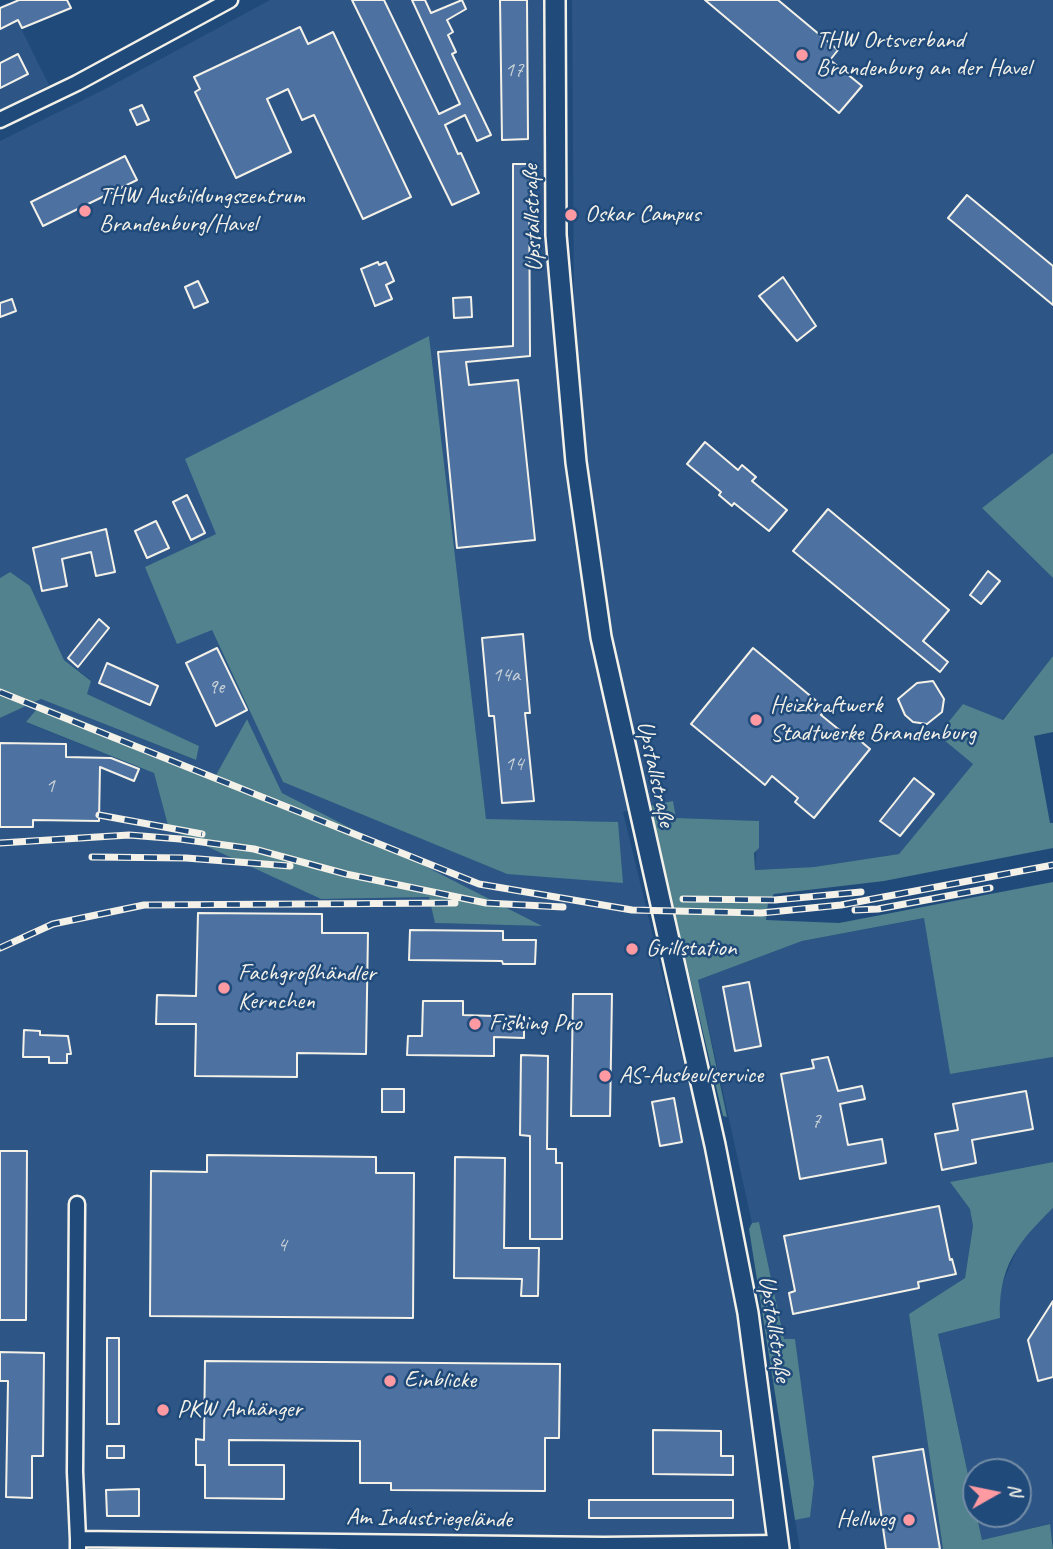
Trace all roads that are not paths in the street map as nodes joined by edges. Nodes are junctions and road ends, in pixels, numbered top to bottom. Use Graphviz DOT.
graph roads {
  1 [pos="230,0"];
  2 [pos="555,0"];
  3 [pos="0,120"];
  4 [pos="76,1203"];
  5 [pos="78,1544"];
  6 [pos="779,1546"];
  1 -- 3 [label="street"];
  2 -- 6 [label="street, Upstallstraße"];
  4 -- 5 [label="street, Am Industriegelände"];
  5 -- 6 [label="street, Am Industriegelände"];
}
